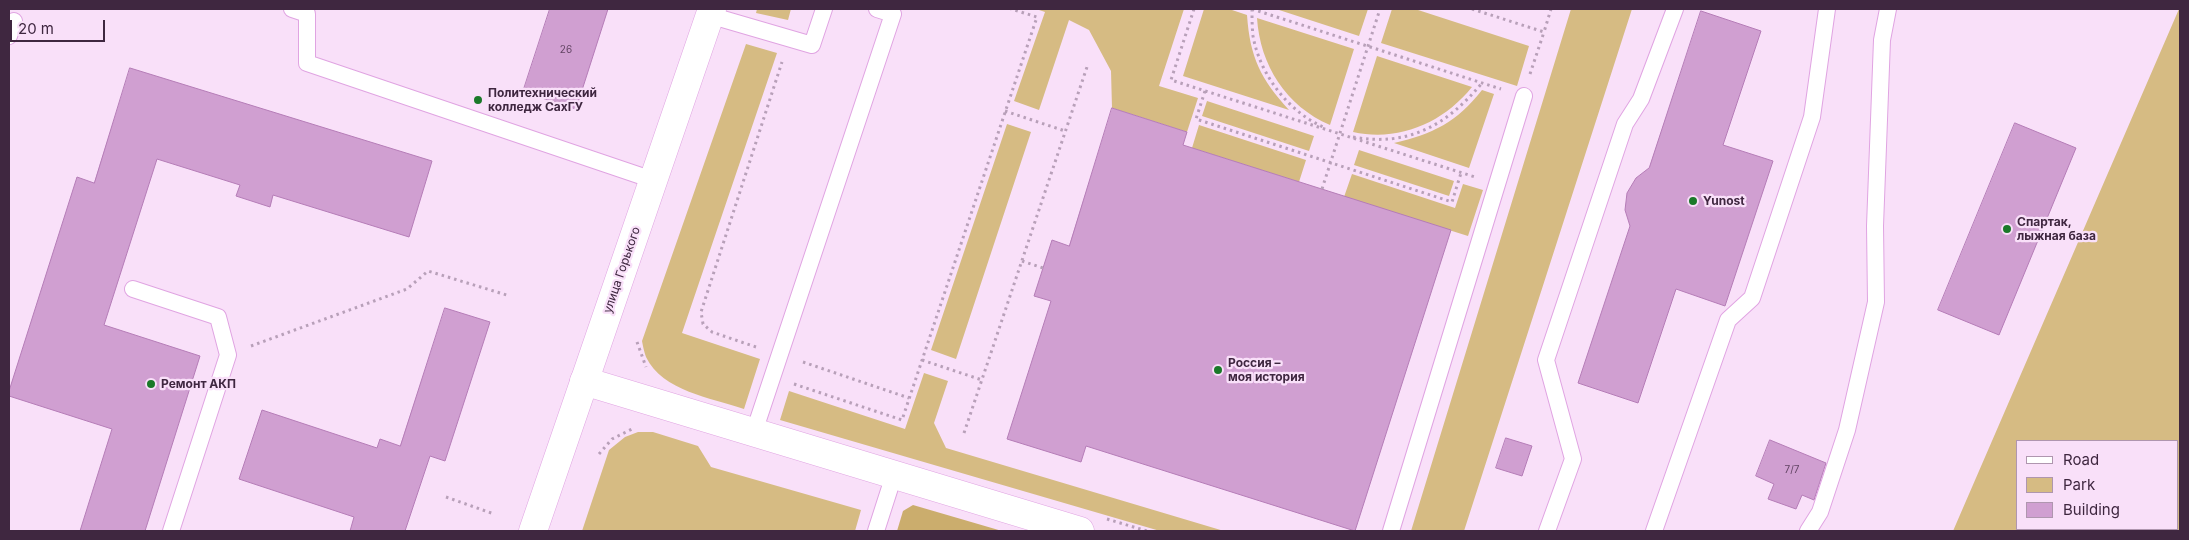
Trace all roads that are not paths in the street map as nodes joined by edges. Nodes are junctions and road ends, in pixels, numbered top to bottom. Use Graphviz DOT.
graph roads {
  1 [pos="824,9"];
  2 [pos="877,9"];
  3 [pos="1675,9"];
  4 [pos="1827,9"];
  5 [pos="1888,9"];
  6 [pos="302,10"];
  7 [pos="711,12"];
  8 [pos="1524,96"];
  9 [pos="653,180"];
  10 [pos="134,289"];
  11 [pos="584,381"];
  12 [pos="754,432"];
  13 [pos="894,474"];
  14 [pos="171,531"];
  15 [pos="533,531"];
  16 [pos="876,531"];
  17 [pos="1080,531"];
  18 [pos="1391,531"];
  19 [pos="1547,531"];
  20 [pos="1654,531"];
  21 [pos="1808,531"];
  1 -- 7 [label="lane"];
  2 -- 12 [label="lane"];
  3 -- 19 [label="lane"];
  4 -- 20 [label="lane"];
  5 -- 21 [label="lane"];
  6 -- 9 [label="lane"];
  7 -- 9 [label="main road, улица Горького"];
  8 -- 18 [label="lane"];
  9 -- 11 [label="main road, улица Горького"];
  10 -- 14 [label="lane"];
  11 -- 12 [label="main road"];
  11 -- 15 [label="main road, улица Горького"];
  12 -- 13 [label="main road"];
  13 -- 16 [label="lane"];
  13 -- 17 [label="main road"];
}
